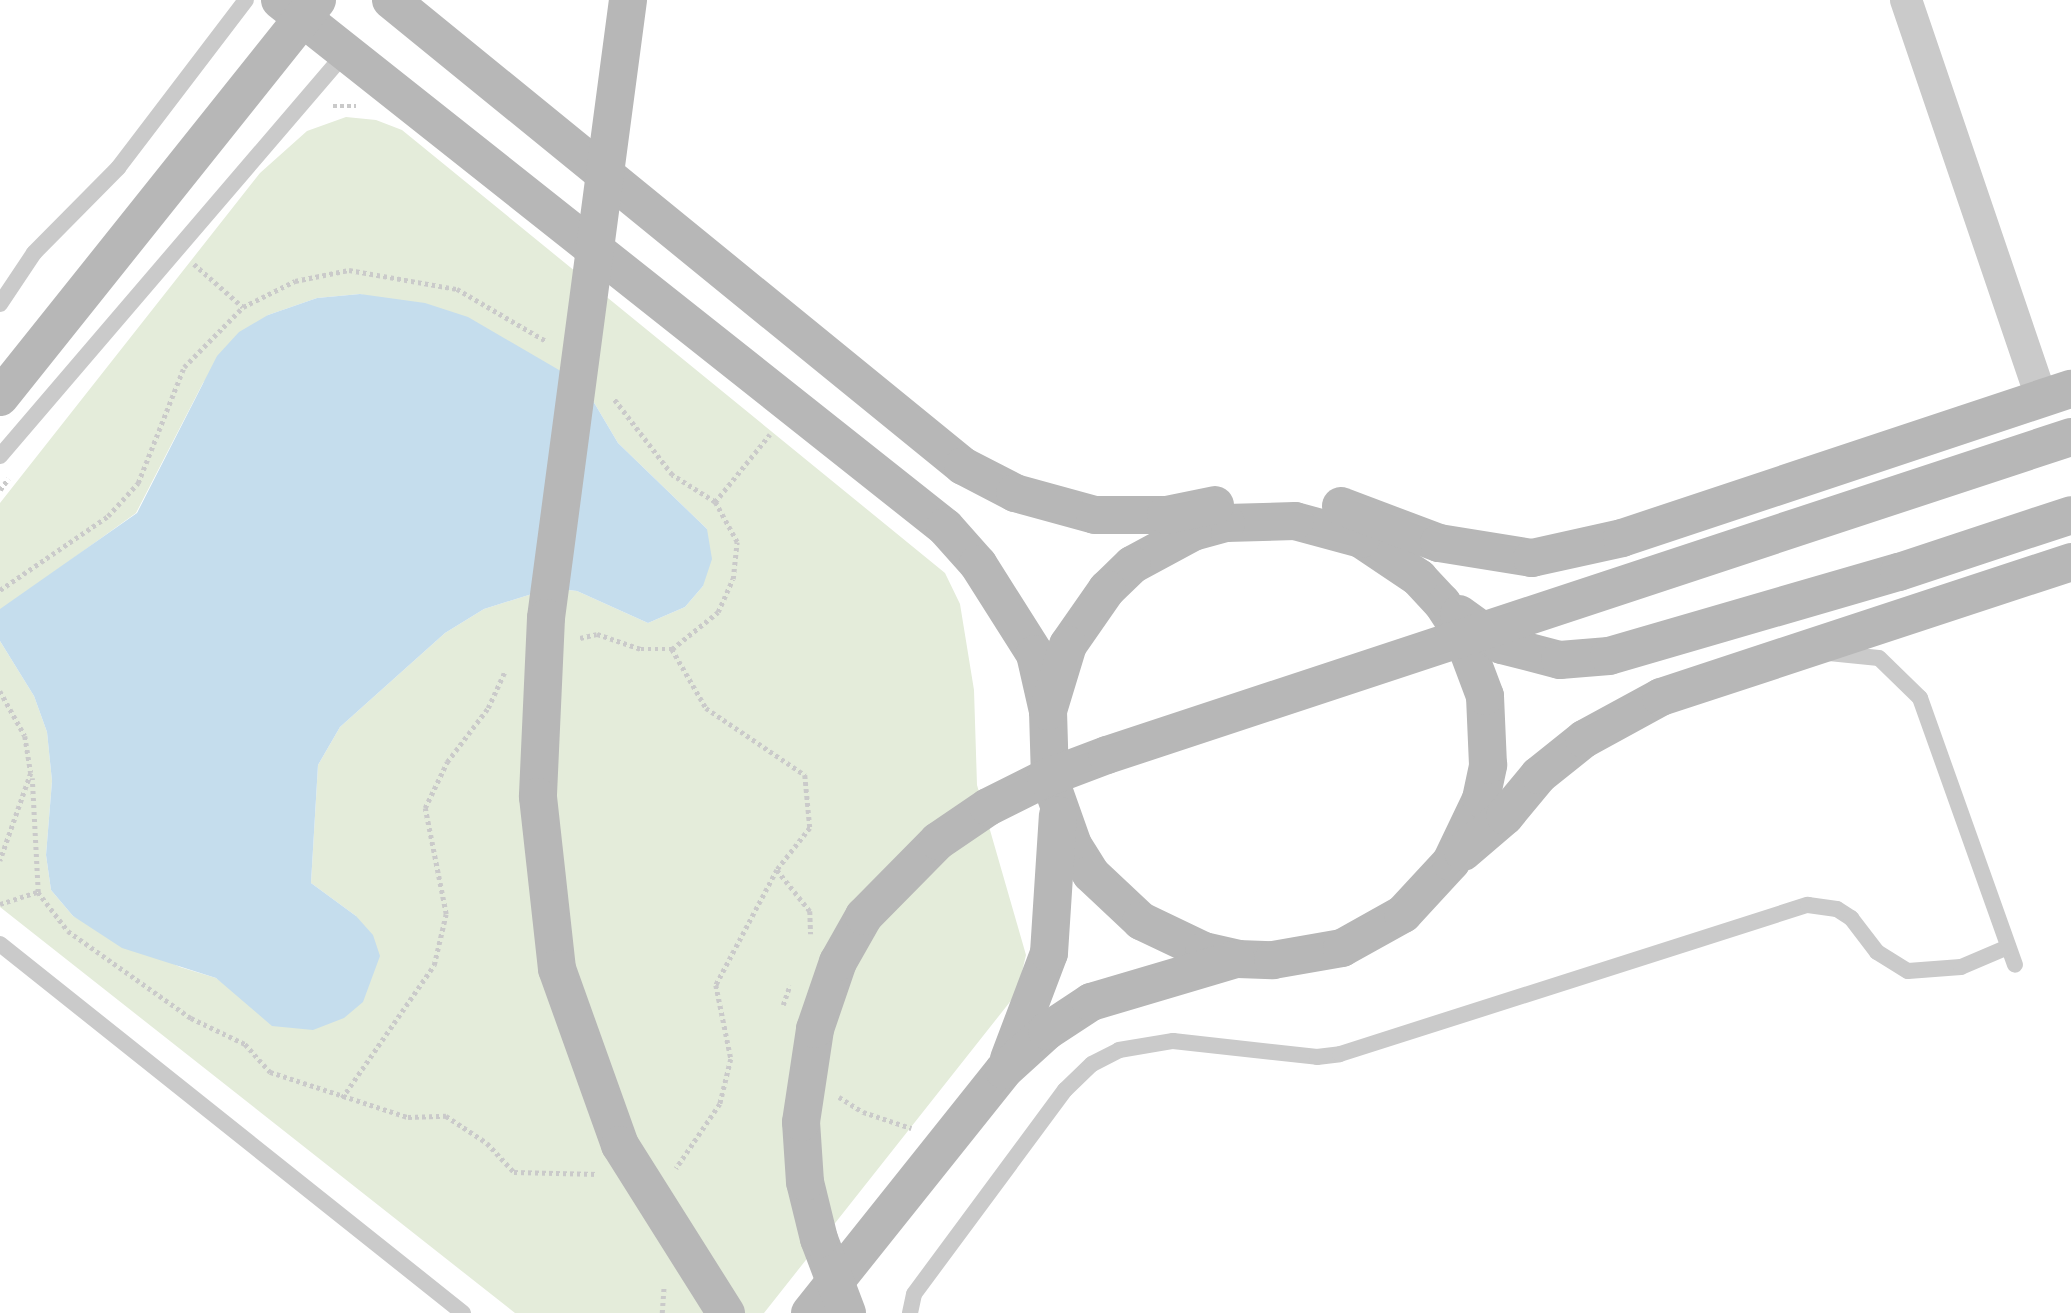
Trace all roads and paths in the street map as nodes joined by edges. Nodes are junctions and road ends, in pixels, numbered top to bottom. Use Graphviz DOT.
graph roads {
  1 [pos="246,0"];
  2 [pos="391,0"];
  3 [pos="628,0"];
  4 [pos="1906,0"];
  5 [pos="300,6"];
  6 [pos="346,52"];
  7 [pos="184,255"];
  8 [pos="0,304"];
  9 [pos="243,307"];
  10 [pos="551,344"];
  11 [pos="608,390"];
  12 [pos="2057,394"];
  13 [pos="0,397"];
  14 [pos="793,406"];
  15 [pos="2071,437"];
  16 [pos="0,456"];
  17 [pos="1279,498"];
  18 [pos="715,502"];
  19 [pos="2071,515"];
  20 [pos="1193,532"];
  21 [pos="1361,539"];
  22 [pos="2071,562"];
  23 [pos="1419,578"];
  24 [pos="0,590"];
  25 [pos="573,640"];
  26 [pos="1802,651"];
  27 [pos="512,657"];
  28 [pos="0,691"];
  29 [pos="1048,711"];
  30 [pos="31,773"];
  31 [pos="1059,814"];
  32 [pos="0,861"];
  33 [pos="1451,862"];
  34 [pos="0,904"];
  35 [pos="0,944"];
  36 [pos="2008,947"];
  37 [pos="1238,959"];
  38 [pos="2015,965"];
  39 [pos="1004,1070"];
  40 [pos="342,1098"];
  41 [pos="463,1313"];
  42 [pos="726,1313"];
  43 [pos="810,1313"];
  44 [pos="847,1313"];
  45 [pos="910,1313"];
  1 -- 8 [label="lane"];
  2 -- 17 [label="main road"];
  3 -- 42 [label="main road, bridge"];
  4 -- 12 [label="street"];
  5 -- 6 [label="main road"];
  5 -- 13 [label="main road"];
  6 -- 14 [label="main road"];
  6 -- 16 [label="lane"];
  7 -- 9 [label="path"];
  9 -- 10 [label="path"];
  9 -- 24 [label="path"];
  11 -- 18 [label="path"];
  12 -- 17 [label="main road"];
  14 -- 18 [label="path"];
  14 -- 29 [label="main road"];
  15 -- 44 [label="main road, bridge"];
  17 -- 20 [label="main road"];
  17 -- 21 [label="main road"];
  18 -- 25 [label="path"];
  19 -- 23 [label="main road"];
  20 -- 21 [label="main road"];
  20 -- 29 [label="main road"];
  21 -- 23 [label="main road"];
  22 -- 26 [label="main road"];
  23 -- 33 [label="main road"];
  26 -- 33 [label="main road"];
  26 -- 36 [label="lane"];
  27 -- 40 [label="path"];
  28 -- 30 [label="path"];
  29 -- 31 [label="main road"];
  30 -- 32 [label="path"];
  30 -- 34 [label="path"];
  31 -- 37 [label="main road"];
  31 -- 39 [label="main road"];
  33 -- 37 [label="main road"];
  35 -- 41 [label="lane"];
  36 -- 38 [label="lane"];
  36 -- 45 [label="lane"];
  37 -- 39 [label="main road"];
  39 -- 43 [label="main road"];
}
